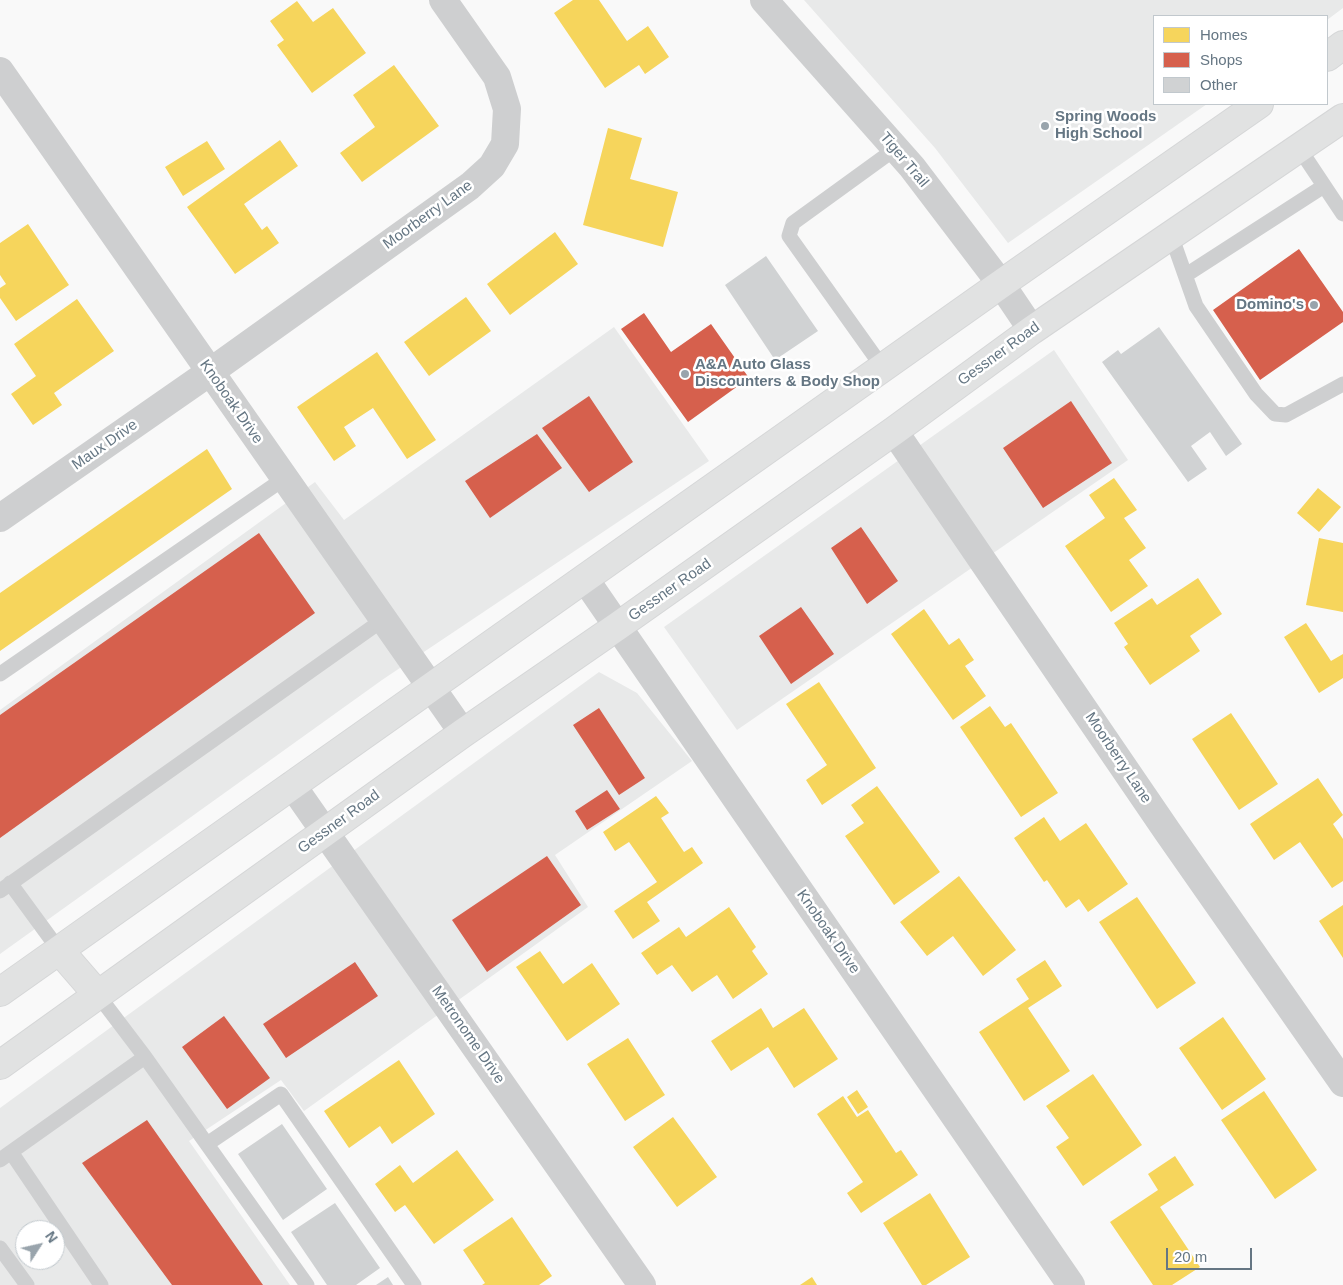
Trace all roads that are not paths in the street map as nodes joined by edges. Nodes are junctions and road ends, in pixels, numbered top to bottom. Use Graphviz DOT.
graph roads {
  1 [pos="443,0"];
  2 [pos="764,0"];
  3 [pos="1343,45"];
  4 [pos="1328,56"];
  5 [pos="0,70"];
  6 [pos="1258,105"];
  7 [pos="1343,118"];
  8 [pos="1299,148"];
  9 [pos="896,149"];
  10 [pos="1324,186"];
  11 [pos="1343,214"];
  12 [pos="1171,235"];
  13 [pos="1186,275"];
  14 [pos="1001,284"];
  15 [pos="1032,330"];
  16 [pos="883,368"];
  17 [pos="210,372"];
  18 [pos="1343,384"];
  19 [pos="894,431"];
  20 [pos="285,478"];
  21 [pos="0,518"];
  22 [pos="585,579"];
  23 [pos="384,619"];
  24 [pos="618,626"];
  25 [pos="0,674"];
  26 [pos="431,687"];
  27 [pos="463,733"];
  28 [pos="292,785"];
  29 [pos="326,832"];
  30 [pos="5,887"];
  31 [pos="60,950"];
  32 [pos="0,992"];
  33 [pos="98,995"];
  34 [pos="145,1057"];
  35 [pos="0,1065"];
  36 [pos="1343,1082"];
  37 [pos="207,1144"];
  38 [pos="6,1156"];
  39 [pos="0,1248"];
  40 [pos="27,1285"];
  41 [pos="101,1285"];
  42 [pos="307,1285"];
  43 [pos="414,1285"];
  44 [pos="642,1285"];
  45 [pos="1071,1285"];
  1 -- 17 [label="street, Moorberry Lane"];
  2 -- 9 [label="street, Tiger Trail"];
  3 -- 4 [label="main road"];
  5 -- 17 [label="street, Knoboak Drive"];
  6 -- 14 [label="main road"];
  7 -- 8 [label="main road, Gessner Road"];
  8 -- 10 [label="lane"];
  8 -- 12 [label="main road, Gessner Road"];
  9 -- 14 [label="street, Tiger Trail"];
  9 -- 16 [label="lane"];
  10 -- 11 [label="lane"];
  10 -- 13 [label="lane"];
  12 -- 13 [label="lane"];
  12 -- 15 [label="main road, Gessner Road"];
  13 -- 18 [label="lane"];
  14 -- 15 [label="street, Tiger Trail"];
  14 -- 16 [label="main road"];
  15 -- 19 [label="main road, Gessner Road"];
  16 -- 22 [label="main road"];
  17 -- 20 [label="street, Knoboak Drive"];
  17 -- 21 [label="street, Maux Drive"];
  19 -- 24 [label="main road, Gessner Road"];
  19 -- 36 [label="street, Moorberry Lane"];
  20 -- 23 [label="street, Knoboak Drive"];
  20 -- 25 [label="lane"];
  22 -- 24 [label="street, Knoboak Drive"];
  22 -- 26 [label="main road"];
  23 -- 26 [label="street, Knoboak Drive"];
  23 -- 30 [label="lane"];
  24 -- 27 [label="main road, Gessner Road"];
  24 -- 45 [label="street, Knoboak Drive"];
  26 -- 27 [label="street, Knoboak Drive"];
  26 -- 28 [label="main road"];
  27 -- 29 [label="main road, Gessner Road"];
  28 -- 29 [label="street, Metronome Drive"];
  28 -- 31 [label="main road"];
  29 -- 33 [label="main road, Gessner Road"];
  29 -- 44 [label="street, Metronome Drive"];
  30 -- 31 [label="lane"];
  31 -- 32 [label="main road"];
  31 -- 33 [label="main road"];
  33 -- 34 [label="lane"];
  33 -- 35 [label="main road, Gessner Road"];
  34 -- 37 [label="lane"];
  34 -- 38 [label="lane"];
  37 -- 42 [label="lane"];
  37 -- 43 [label="lane"];
  38 -- 41 [label="lane"];
  39 -- 40 [label="lane"];
}
